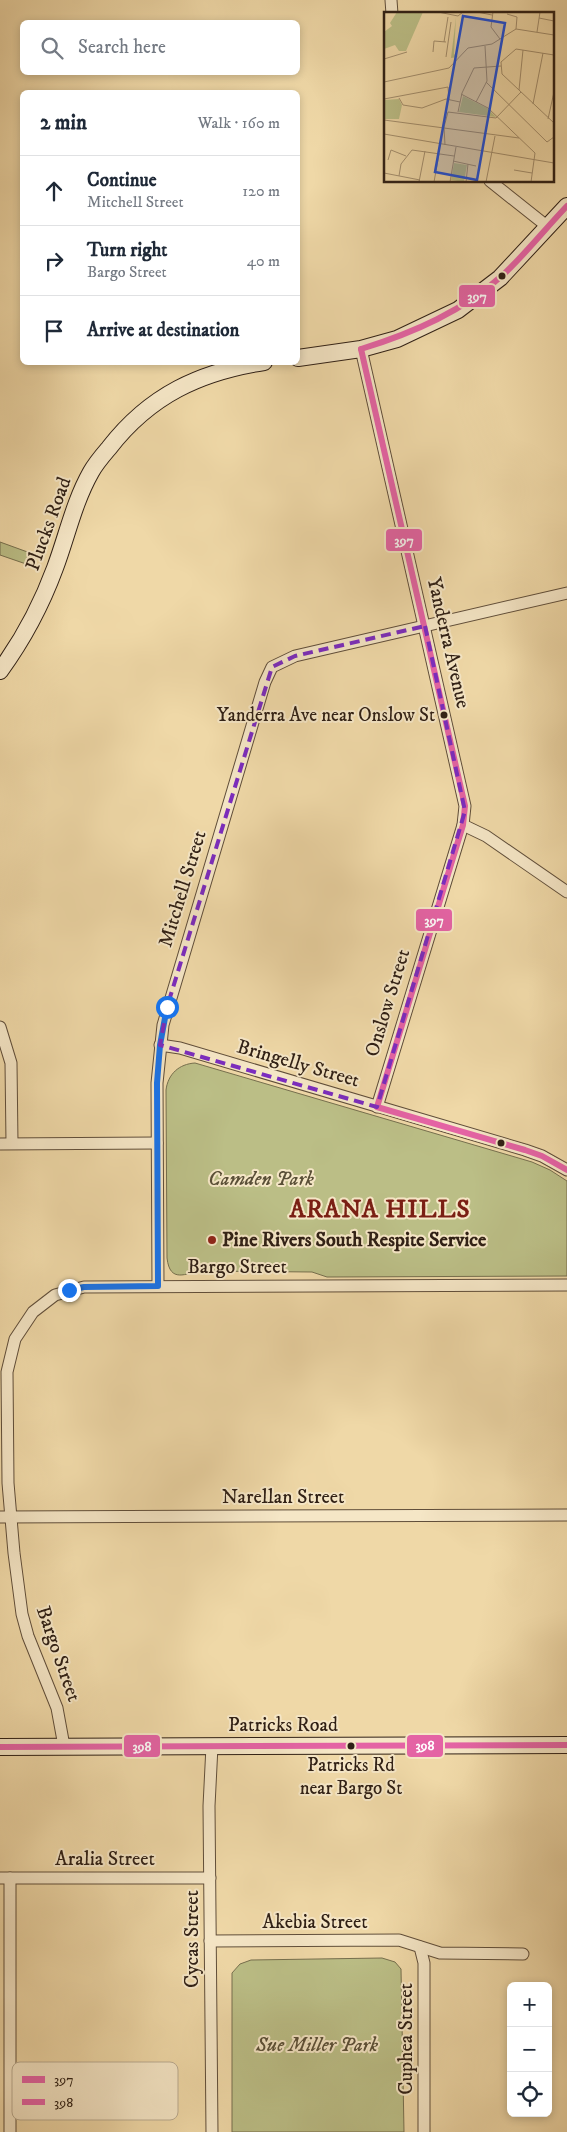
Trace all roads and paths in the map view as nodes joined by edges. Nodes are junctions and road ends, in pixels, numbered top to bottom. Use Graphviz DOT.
graph roads {
  1 [pos="491,182"];
  2 [pos="567,206"];
  3 [pos="548,227"];
  4 [pos="361,349"];
  5 [pos="300,358"];
  6 [pos="250,365"];
  7 [pos="567,594"];
  8 [pos="425,626"];
  9 [pos="0,671"];
  10 [pos="463,825"];
  11 [pos="567,892"];
  12 [pos="0,1027"];
  13 [pos="160,1045"];
  14 [pos="377,1106"];
  15 [pos="12,1143"];
  16 [pos="157,1143"];
  17 [pos="0,1144"];
  18 [pos="567,1170"];
  19 [pos="567,1285"];
  20 [pos="158,1286"];
  21 [pos="567,1515"];
  22 [pos="5,1516"];
  23 [pos="567,1745"];
  24 [pos="64,1746"];
  25 [pos="212,1746"];
  26 [pos="0,1747"];
  27 [pos="5,1878"];
  28 [pos="210,1878"];
  29 [pos="210,1941"];
  30 [pos="420,1948"];
  31 [pos="523,1954"];
  32 [pos="10,2132"];
  33 [pos="212,2132"];
  34 [pos="424,2132"];
  1 -- 3 [label="street"];
  2 -- 3 [label="street"];
  3 -- 4 [label="street"];
  4 -- 5 [label="street"];
  4 -- 8 [label="street, Yanderra Avenue"];
  6 -- 9 [label="street, Plucks Road"];
  7 -- 8 [label="street, Mitchell Street"];
  8 -- 10 [label="street, Yanderra Avenue"];
  8 -- 13 [label="street, Mitchell Street"];
  10 -- 11 [label="street"];
  10 -- 14 [label="street, Onslow Street"];
  12 -- 15 [label="street"];
  13 -- 14 [label="street, Bringelly Street"];
  13 -- 16 [label="street, Mitchell Street"];
  14 -- 18 [label="street, Bringelly Street"];
  15 -- 16 [label="street"];
  15 -- 17 [label="street"];
  16 -- 20 [label="street, Mitchell Street"];
  19 -- 20 [label="street, Bargo Street"];
  20 -- 22 [label="street, Bargo Street"];
  21 -- 22 [label="street, Narellan Street"];
  22 -- 24 [label="street, Bargo Street"];
  23 -- 25 [label="street, Patricks Road"];
  24 -- 25 [label="street, Patricks Road"];
  24 -- 26 [label="street, Patricks Road"];
  25 -- 28 [label="street, Cycas Street"];
  27 -- 28 [label="street, Aralia Street"];
  27 -- 32 [label="street"];
  28 -- 29 [label="street, Cycas Street"];
  29 -- 30 [label="street, Akebia Street"];
  29 -- 33 [label="street, Cycas Street"];
  30 -- 31 [label="street, Akebia Street"];
  30 -- 34 [label="street, Cuphea Street"];
}
